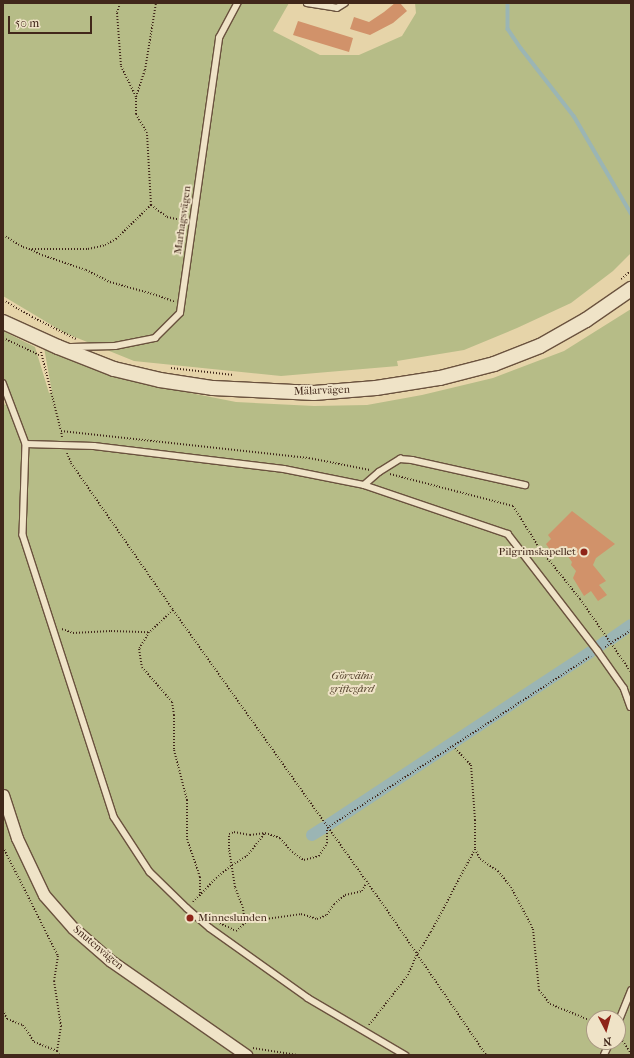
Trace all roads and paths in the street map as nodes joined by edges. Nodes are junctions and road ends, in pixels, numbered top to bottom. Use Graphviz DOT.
graph roads {
  1 [pos="120,3"];
  2 [pos="156,3"];
  3 [pos="238,3"];
  4 [pos="307,3"];
  5 [pos="345,3"];
  6 [pos="136,97"];
  7 [pos="151,205"];
  8 [pos="193,222"];
  9 [pos="3,235"];
  10 [pos="29,249"];
  11 [pos="631,271"];
  12 [pos="626,285"];
  13 [pos="3,300"];
  14 [pos="181,304"];
  15 [pos="3,322"];
  16 [pos="3,338"];
  17 [pos="38,339"];
  18 [pos="93,347"];
  19 [pos="58,348"];
  20 [pos="41,356"];
  21 [pos="164,367"];
  22 [pos="240,376"];
  23 [pos="3,383"];
  24 [pos="61,431"];
  25 [pos="26,444"];
  26 [pos="65,445"];
  27 [pos="379,472"];
  28 [pos="524,484"];
  29 [pos="364,485"];
  30 [pos="172,610"];
  31 [pos="52,626"];
  32 [pos="631,630"];
  33 [pos="149,632"];
  34 [pos="612,644"];
  35 [pos="598,651"];
  36 [pos="631,672"];
  37 [pos="631,707"];
  38 [pos="453,746"];
  39 [pos="3,795"];
  40 [pos="327,828"];
  41 [pos="265,833"];
  42 [pos="3,847"];
  43 [pos="475,849"];
  44 [pos="232,865"];
  45 [pos="366,884"];
  46 [pos="200,896"];
  47 [pos="186,908"];
  48 [pos="212,919"];
  49 [pos="245,923"];
  50 [pos="416,956"];
  51 [pos="631,991"];
  52 [pos="3,1010"];
  53 [pos="623,1010"];
  54 [pos="586,1019"];
  55 [pos="365,1031"];
  56 [pos="234,1046"];
  57 [pos="57,1051"];
  58 [pos="59,1055"];
  59 [pos="246,1055"];
  60 [pos="297,1055"];
  61 [pos="405,1055"];
  62 [pos="486,1055"];
  1 -- 6 [label="path"];
  2 -- 6 [label="path"];
  3 -- 8 [label="lane, Marhagsvägen"];
  4 -- 5 [label="lane"];
  6 -- 7 [label="path"];
  7 -- 8 [label="path"];
  7 -- 10 [label="path"];
  8 -- 14 [label="lane, Marhagsvägen"];
  9 -- 10 [label="path"];
  10 -- 14 [label="path"];
  11 -- 12 [label="path"];
  12 -- 19 [label="street, Mälarvägen"];
  13 -- 18 [label="path"];
  14 -- 18 [label="lane, Marhagsvägen"];
  15 -- 17 [label="street, Mälarvägen"];
  16 -- 20 [label="path"];
  17 -- 19 [label="street, Mälarvägen"];
  17 -- 20 [label="path"];
  18 -- 19 [label="lane, Marhagsvägen"];
  20 -- 24 [label="path"];
  21 -- 22 [label="path"];
  23 -- 25 [label="lane"];
  24 -- 26 [label="path"];
  24 -- 27 [label="path"];
  25 -- 26 [label="lane"];
  25 -- 31 [label="lane"];
  26 -- 29 [label="lane"];
  26 -- 30 [label="path"];
  27 -- 28 [label="lane"];
  27 -- 29 [label="lane"];
  27 -- 34 [label="path"];
  29 -- 35 [label="lane"];
  30 -- 33 [label="path"];
  30 -- 40 [label="path"];
  31 -- 33 [label="path"];
  31 -- 47 [label="lane"];
  32 -- 34 [label="path"];
  33 -- 46 [label="path"];
  34 -- 35 [label="path"];
  34 -- 36 [label="path"];
  35 -- 37 [label="lane"];
  35 -- 38 [label="path"];
  38 -- 40 [label="path"];
  38 -- 43 [label="path"];
  39 -- 56 [label="street, Snutenvägen"];
  40 -- 41 [label="path"];
  40 -- 45 [label="path"];
  41 -- 44 [label="path"];
  41 -- 44 [label="path"];
  42 -- 57 [label="path"];
  43 -- 50 [label="path"];
  43 -- 54 [label="path"];
  44 -- 46 [label="path"];
  44 -- 49 [label="path"];
  45 -- 49 [label="path"];
  45 -- 50 [label="path"];
  46 -- 47 [label="path"];
  47 -- 55 [label="lane"];
  48 -- 49 [label="path"];
  50 -- 55 [label="path"];
  50 -- 62 [label="path"];
  51 -- 53 [label="lane"];
  52 -- 57 [label="path"];
  55 -- 61 [label="lane"];
  56 -- 59 [label="street, Snutenvägen"];
  56 -- 60 [label="path"];
  57 -- 58 [label="path"];
}
